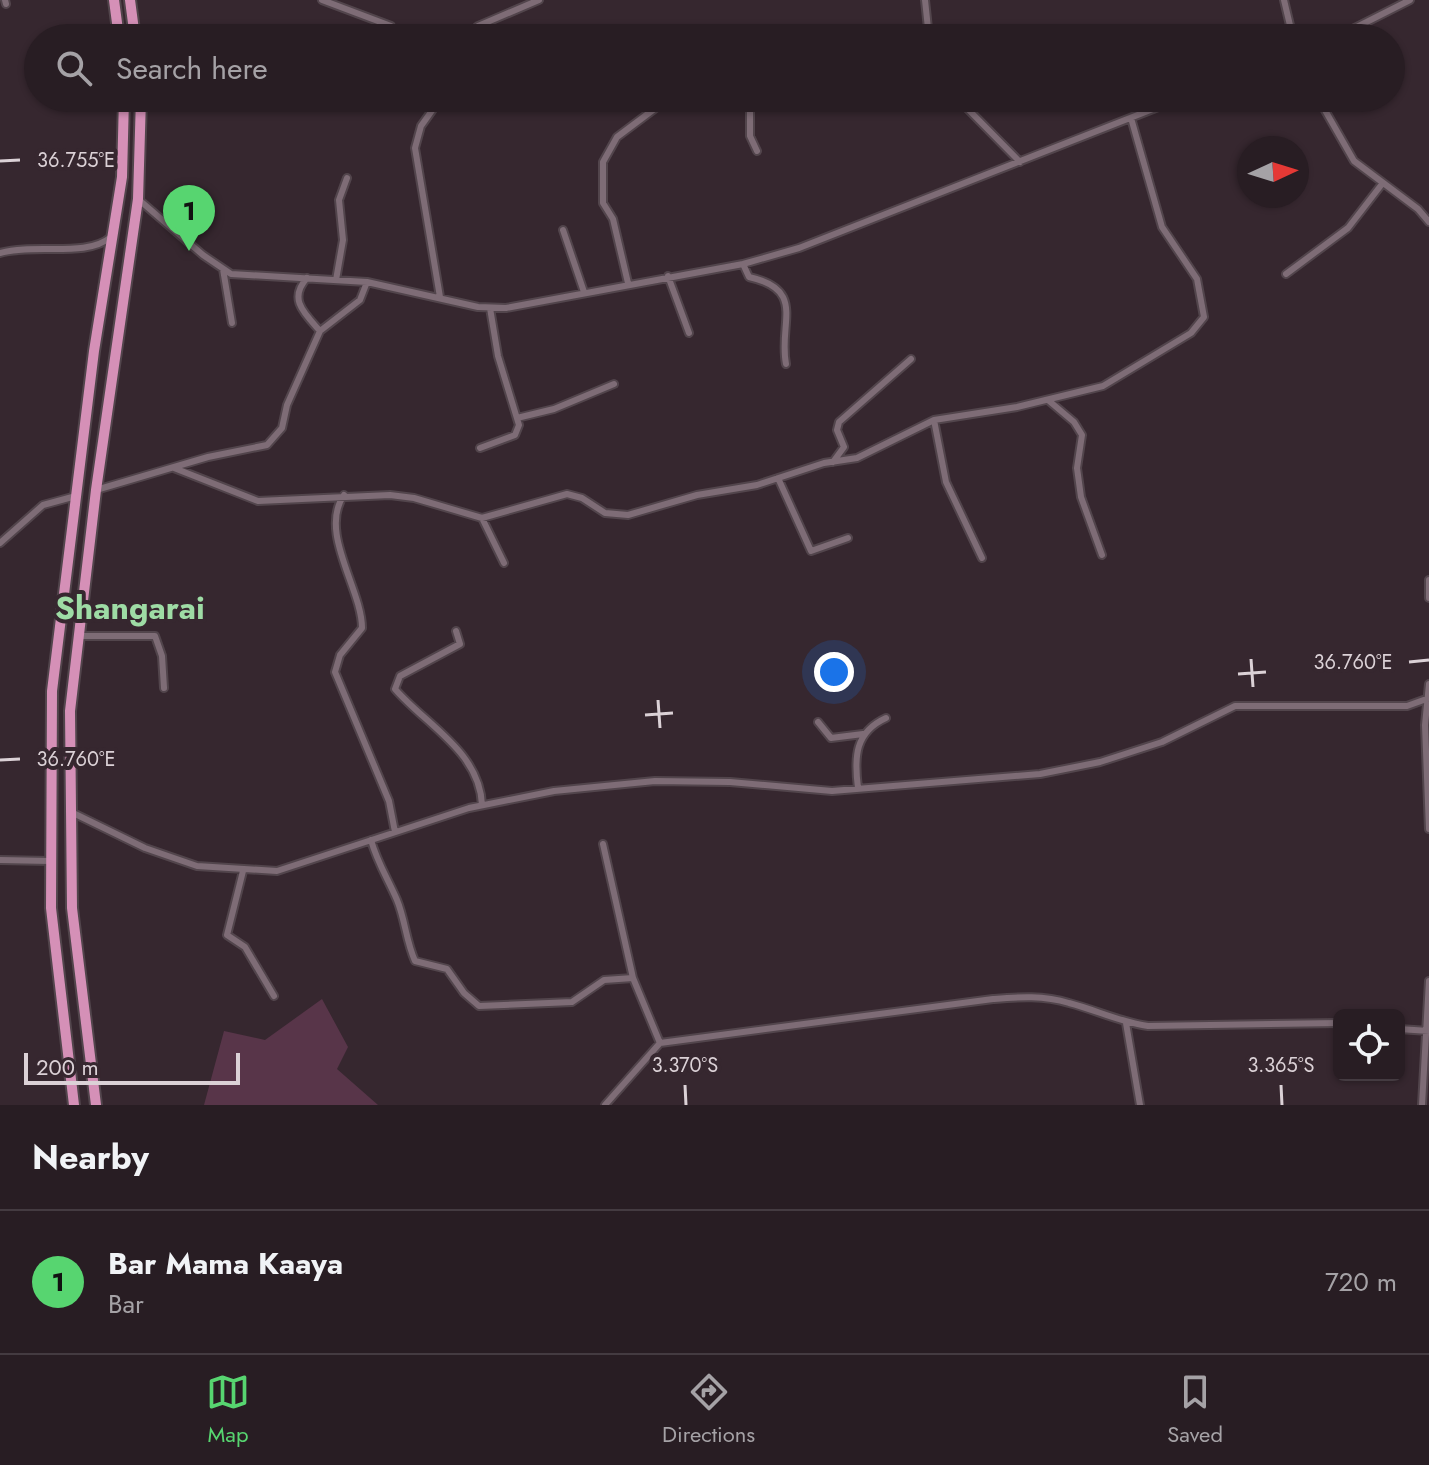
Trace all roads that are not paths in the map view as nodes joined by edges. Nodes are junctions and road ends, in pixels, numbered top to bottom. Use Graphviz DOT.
graph roads {
  1 [pos="114,0"];
  2 [pos="130,0"];
  3 [pos="322,0"];
  4 [pos="539,0"];
  5 [pos="925,0"];
  6 [pos="1284,0"];
  7 [pos="1410,0"];
  8 [pos="117,24"];
  9 [pos="133,24"];
  10 [pos="386,24"];
  11 [pos="483,24"];
  12 [pos="928,24"];
  13 [pos="1290,24"];
  14 [pos="1363,24"];
  15 [pos="124,112"];
  16 [pos="141,112"];
  17 [pos="431,112"];
  18 [pos="650,112"];
  19 [pos="750,112"];
  20 [pos="971,112"];
  21 [pos="1146,112"];
  22 [pos="1326,112"];
  23 [pos="1131,118"];
  24 [pos="757,151"];
  25 [pos="1020,162"];
  26 [pos="347,178"];
  27 [pos="1382,184"];
  28 [pos="138,199"];
  29 [pos="1429,222"];
  30 [pos="563,230"];
  31 [pos="114,235"];
  32 [pos="0,253"];
  33 [pos="743,264"];
  34 [pos="223,269"];
  35 [pos="1286,274"];
  36 [pos="668,276"];
  37 [pos="307,278"];
  38 [pos="336,280"];
  39 [pos="367,282"];
  40 [pos="628,283"];
  41 [pos="584,292"];
  42 [pos="440,297"];
  43 [pos="103,303"];
  44 [pos="124,307"];
  45 [pos="490,308"];
  46 [pos="232,323"];
  47 [pos="320,331"];
  48 [pos="689,333"];
  49 [pos="94,351"];
  50 [pos="116,355"];
  51 [pos="911,359"];
  52 [pos="786,364"];
  53 [pos="614,384"];
  54 [pos="1048,400"];
  55 [pos="517,418"];
  56 [pos="934,420"];
  57 [pos="480,448"];
  58 [pos="833,462"];
  59 [pos="174,468"];
  60 [pos="778,478"];
  61 [pos="96,490"];
  62 [pos="344,495"];
  63 [pos="76,496"];
  64 [pos="482,518"];
  65 [pos="848,538"];
  66 [pos="0,543"];
  67 [pos="1102,555"];
  68 [pos="982,558"];
  69 [pos="504,563"];
  70 [pos="1429,580"];
  71 [pos="1429,598"];
  72 [pos="456,631"];
  73 [pos="77,636"];
  74 [pos="1429,684"];
  75 [pos="164,688"];
  76 [pos="1428,699"];
  77 [pos="886,718"];
  78 [pos="818,722"];
  79 [pos="863,734"];
  80 [pos="858,788"];
  81 [pos="482,805"];
  82 [pos="69,811"];
  83 [pos="1429,829"];
  84 [pos="395,832"];
  85 [pos="371,840"];
  86 [pos="603,844"];
  87 [pos="0,860"];
  88 [pos="50,861"];
  89 [pos="243,871"];
  90 [pos="633,978"];
  91 [pos="1429,981"];
  92 [pos="274,996"];
  93 [pos="1126,1023"];
  94 [pos="1333,1023"];
  95 [pos="1405,1029"];
  96 [pos="1427,1030"];
  97 [pos="660,1043"];
  98 [pos="74,1105"];
  99 [pos="96,1105"];
  100 [pos="605,1105"];
  101 [pos="1140,1105"];
  102 [pos="1422,1105"];
  1 -- 8 [label="highway"];
  2 -- 9 [label="highway"];
  3 -- 10 [label="street"];
  4 -- 11 [label="street"];
  5 -- 12 [label="street"];
  6 -- 13 [label="street"];
  7 -- 14 [label="street"];
  15 -- 31 [label="highway"];
  16 -- 28 [label="highway"];
  17 -- 42 [label="street"];
  18 -- 40 [label="street"];
  19 -- 24 [label="street"];
  20 -- 25 [label="street"];
  21 -- 23 [label="street"];
  22 -- 27 [label="street"];
  23 -- 25 [label="street"];
  23 -- 54 [label="street"];
  25 -- 33 [label="street"];
  26 -- 38 [label="street"];
  27 -- 29 [label="street"];
  27 -- 35 [label="street"];
  28 -- 34 [label="street"];
  28 -- 44 [label="highway"];
  30 -- 41 [label="street"];
  31 -- 32 [label="street"];
  31 -- 43 [label="highway"];
  33 -- 36 [label="street"];
  33 -- 52 [label="street"];
  34 -- 37 [label="street"];
  34 -- 46 [label="street"];
  36 -- 40 [label="street"];
  36 -- 48 [label="street"];
  37 -- 38 [label="street"];
  37 -- 47 [label="street"];
  38 -- 39 [label="street"];
  39 -- 42 [label="street"];
  39 -- 47 [label="street"];
  40 -- 41 [label="street"];
  41 -- 45 [label="street"];
  42 -- 45 [label="street"];
  43 -- 44 [label="highway"];
  43 -- 49 [label="highway"];
  44 -- 50 [label="highway"];
  45 -- 55 [label="street"];
  47 -- 59 [label="street"];
  49 -- 50 [label="highway"];
  49 -- 63 [label="highway"];
  50 -- 61 [label="highway"];
  51 -- 58 [label="street"];
  53 -- 55 [label="street"];
  54 -- 56 [label="street"];
  54 -- 67 [label="street"];
  55 -- 57 [label="street"];
  56 -- 58 [label="street"];
  56 -- 68 [label="street"];
  58 -- 60 [label="street"];
  59 -- 61 [label="street"];
  59 -- 62 [label="street"];
  60 -- 64 [label="street"];
  60 -- 65 [label="street"];
  61 -- 73 [label="highway"];
  62 -- 64 [label="street"];
  62 -- 84 [label="street"];
  63 -- 66 [label="street"];
  63 -- 88 [label="highway"];
  64 -- 69 [label="street"];
  70 -- 71 [label="street"];
  72 -- 81 [label="street"];
  73 -- 75 [label="street"];
  73 -- 82 [label="highway"];
  74 -- 76 [label="street"];
  76 -- 80 [label="street"];
  76 -- 83 [label="street"];
  77 -- 79 [label="street"];
  78 -- 79 [label="street"];
  79 -- 80 [label="street"];
  80 -- 81 [label="street"];
  81 -- 84 [label="street"];
  82 -- 89 [label="street"];
  82 -- 99 [label="highway"];
  84 -- 85 [label="street"];
  85 -- 89 [label="street"];
  85 -- 90 [label="street"];
  86 -- 90 [label="street"];
  87 -- 88 [label="street"];
  88 -- 98 [label="highway"];
  89 -- 92 [label="street"];
  90 -- 97 [label="street"];
  91 -- 96 [label="street"];
  93 -- 94 [label="street"];
  93 -- 97 [label="street"];
  93 -- 101 [label="street"];
  95 -- 96 [label="street"];
  96 -- 102 [label="street"];
  97 -- 100 [label="street"];
}
